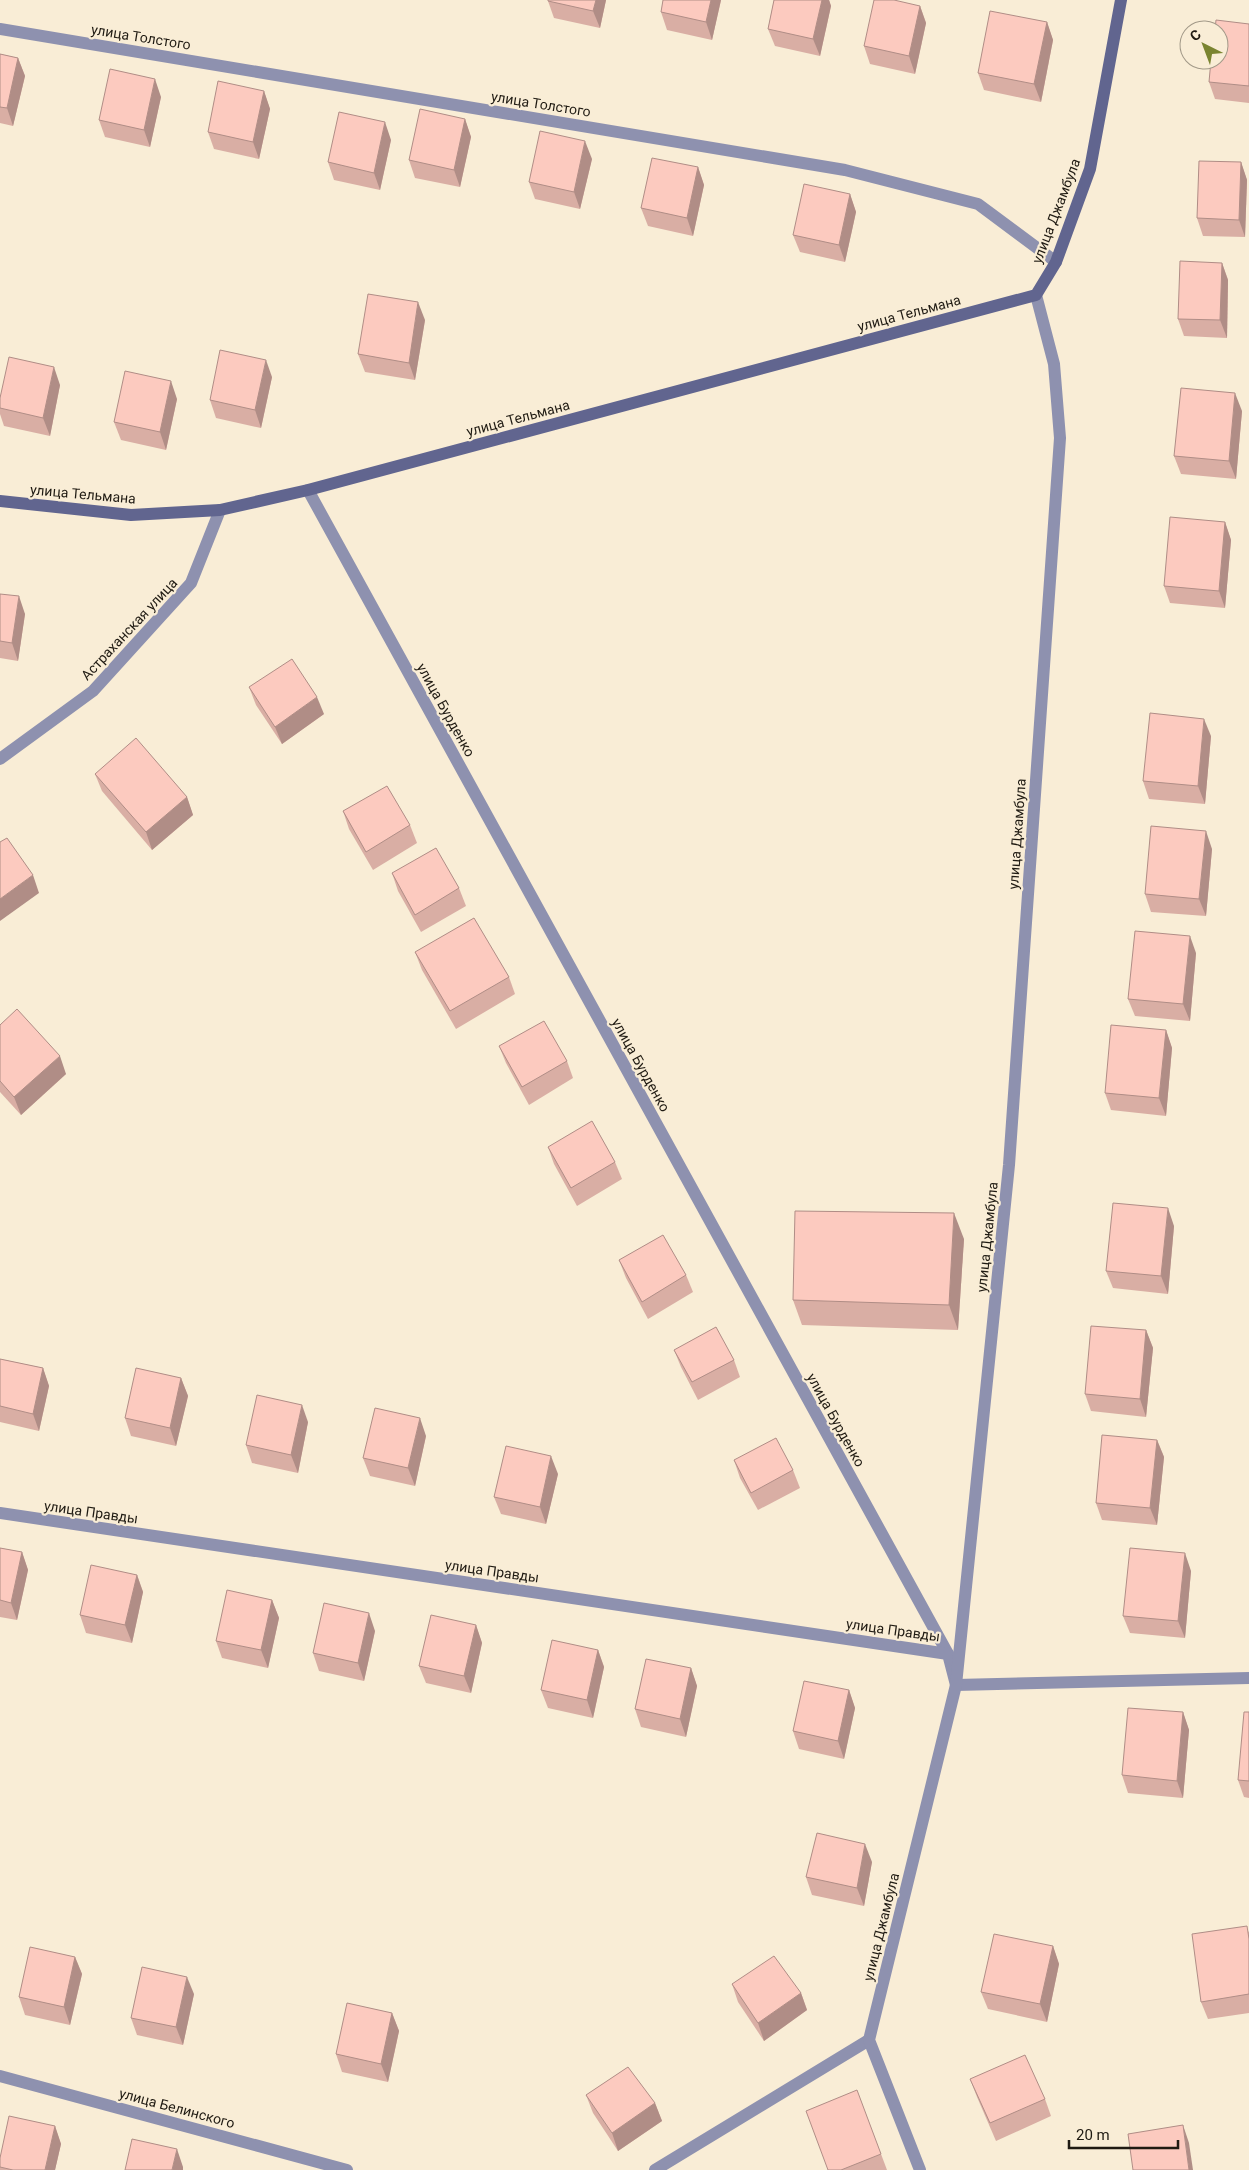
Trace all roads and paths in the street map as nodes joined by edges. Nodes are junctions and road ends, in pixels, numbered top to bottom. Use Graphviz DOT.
graph roads {
  1 [pos="1121,0"];
  2 [pos="0,29"];
  3 [pos="1056,262"];
  4 [pos="1036,295"];
  5 [pos="308,490"];
  6 [pos="0,501"];
  7 [pos="220,510"];
  8 [pos="0,759"];
  9 [pos="0,1513"];
  10 [pos="948,1654"];
  11 [pos="1249,1678"];
  12 [pos="956,1685"];
  13 [pos="869,2040"];
  14 [pos="0,2076"];
  15 [pos="347,2170"];
  16 [pos="655,2170"];
  17 [pos="920,2170"];
  1 -- 3 [label="main road, улица Джамбула"];
  2 -- 3 [label="street, улица Толстого"];
  3 -- 4 [label="main road, улица Джамбула"];
  4 -- 5 [label="main road, улица Тельмана"];
  4 -- 12 [label="street, улица Джамбула"];
  5 -- 7 [label="main road, улица Тельмана"];
  5 -- 10 [label="street, улица Бурденко"];
  6 -- 7 [label="main road, улица Тельмана"];
  7 -- 8 [label="street, Астраханская улица"];
  9 -- 10 [label="street, улица Правды"];
  10 -- 12 [label="street, улица Правды"];
  11 -- 12 [label="street"];
  12 -- 13 [label="street, улица Джамбула"];
  13 -- 16 [label="street"];
  13 -- 17 [label="street"];
  14 -- 15 [label="street, улица Белинского"];
}
